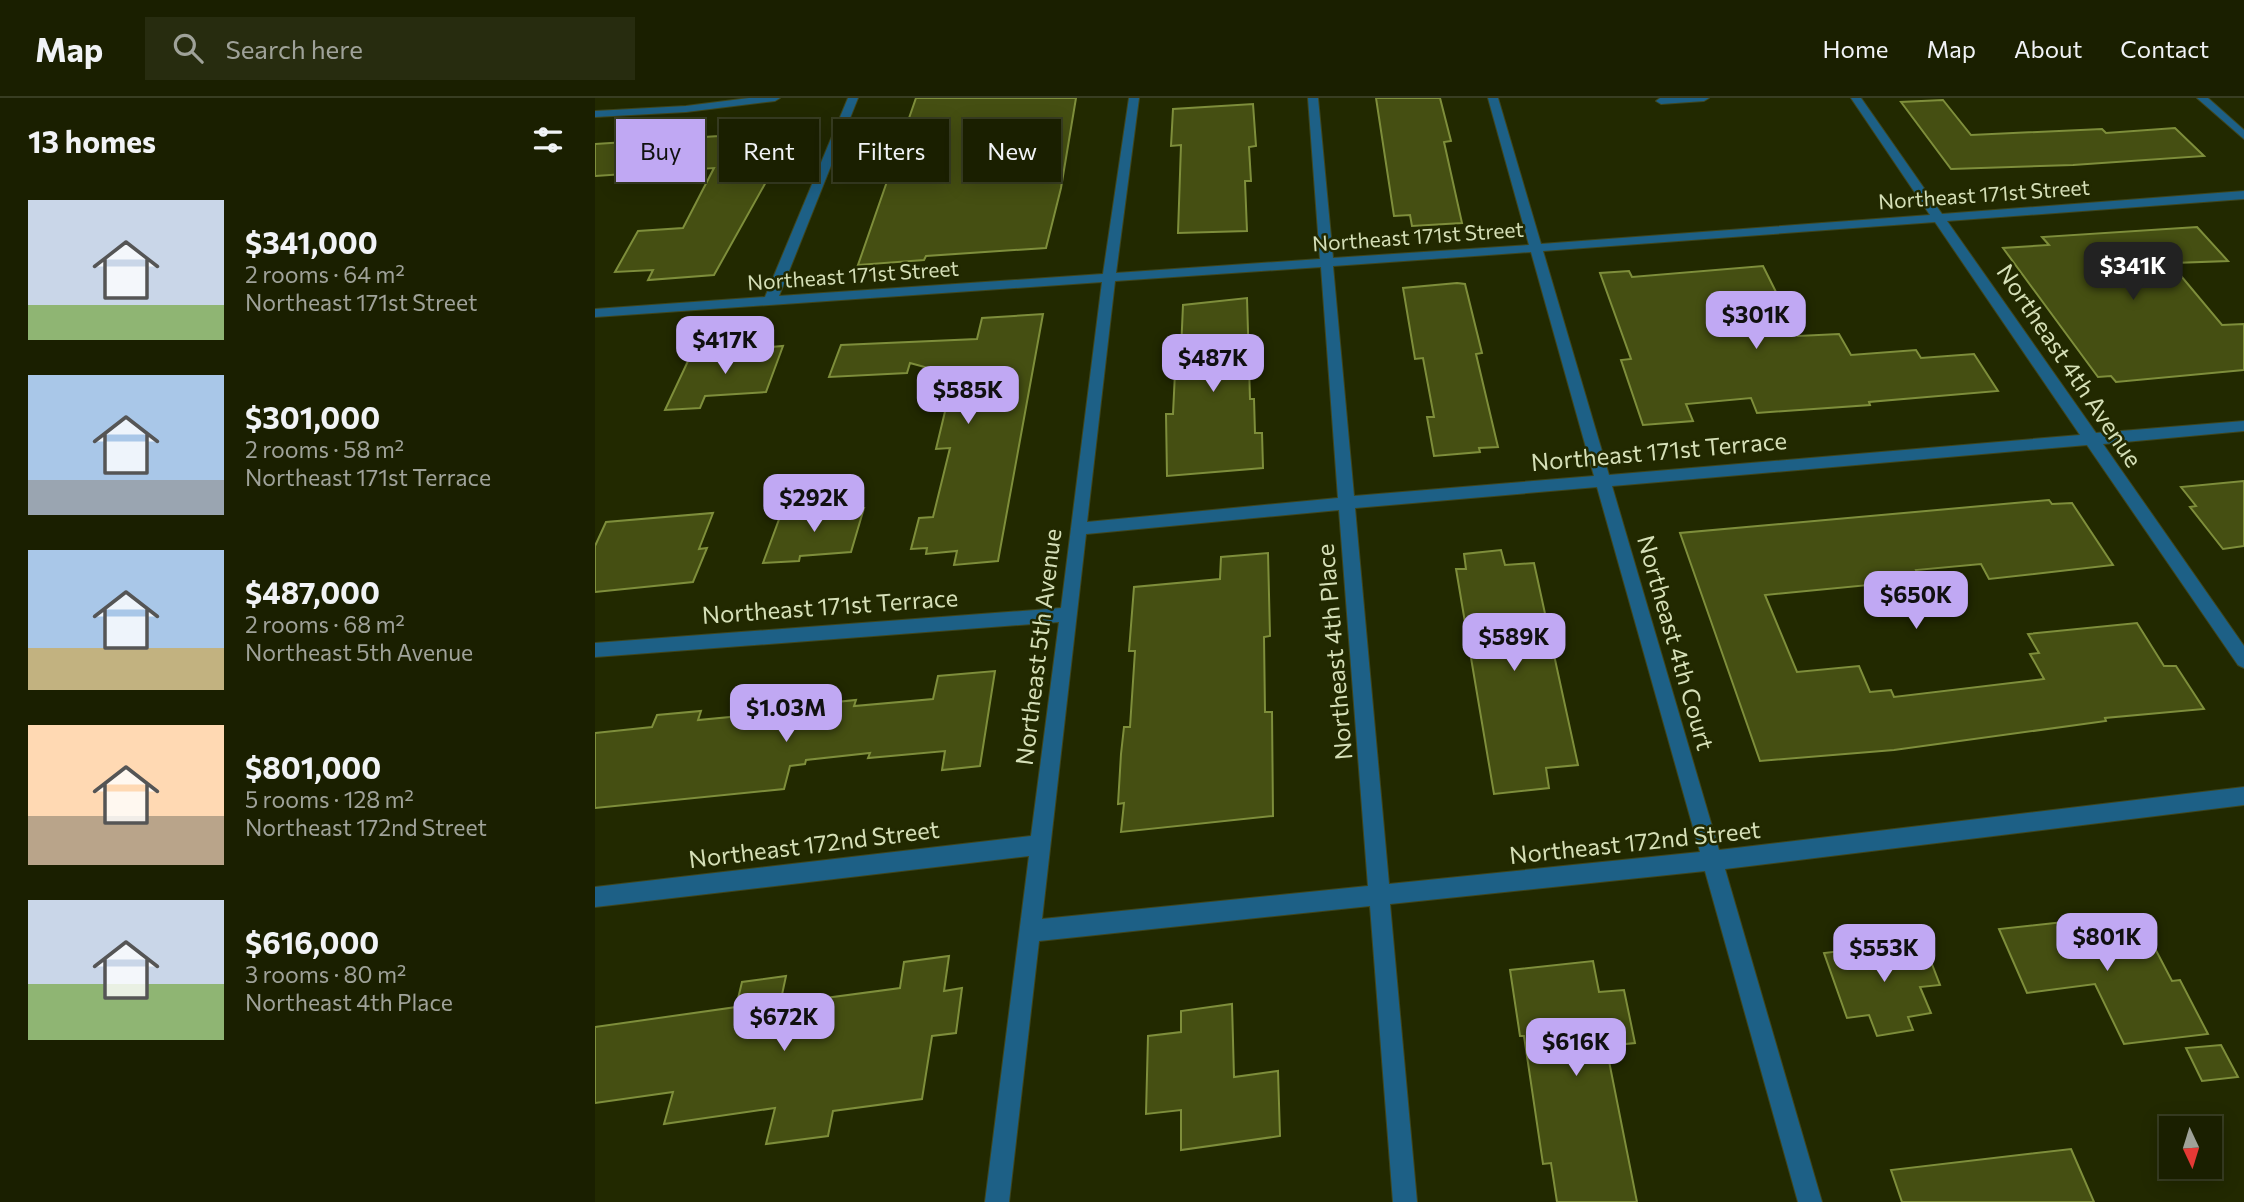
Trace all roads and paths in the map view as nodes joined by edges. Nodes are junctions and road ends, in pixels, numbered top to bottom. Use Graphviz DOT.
graph roads {
  1 [pos="775,98"];
  2 [pos="853,98"];
  3 [pos="1134,98"];
  4 [pos="1313,98"];
  5 [pos="1493,98"];
  6 [pos="1704,98"];
  7 [pos="1856,98"];
  8 [pos="2201,98"];
  9 [pos="1661,101"];
  10 [pos="595,114"];
  11 [pos="2244,136"];
  12 [pos="2244,195"];
  13 [pos="1940,218"];
  14 [pos="1536,248"];
  15 [pos="1326,263"];
  16 [pos="1109,278"];
  17 [pos="770,301"];
  18 [pos="595,313"];
  19 [pos="2244,426"];
  20 [pos="2093,440"];
  21 [pos="1603,482"];
  22 [pos="1347,503"];
  23 [pos="1078,529"];
  24 [pos="1068,614"];
  25 [pos="595,650"];
  26 [pos="2244,660"];
  27 [pos="2244,796"];
  28 [pos="1040,845"];
  29 [pos="1712,861"];
  30 [pos="595,897"];
  31 [pos="1380,897"];
  32 [pos="1030,931"];
  33 [pos="997,1202"];
  34 [pos="1405,1202"];
  35 [pos="1809,1202"];
  1 -- 10 [label="street"];
  2 -- 17 [label="street"];
  3 -- 16 [label="street, Northeast 5th Avenue"];
  4 -- 15 [label="street, Northeast 4th Place"];
  5 -- 14 [label="street, Northeast 4th Court"];
  6 -- 9 [label="street"];
  7 -- 13 [label="street, Northeast 4th Avenue"];
  8 -- 11 [label="street"];
  12 -- 13 [label="street, Northeast 171st Street"];
  13 -- 14 [label="street, Northeast 171st Street"];
  13 -- 20 [label="street, Northeast 4th Avenue"];
  14 -- 15 [label="street, Northeast 171st Street"];
  14 -- 21 [label="street, Northeast 4th Court"];
  15 -- 16 [label="street, Northeast 171st Street"];
  15 -- 22 [label="street, Northeast 4th Place"];
  16 -- 17 [label="street, Northeast 171st Street"];
  16 -- 23 [label="street, Northeast 5th Avenue"];
  17 -- 18 [label="street, Northeast 171st Street"];
  19 -- 20 [label="street, Northeast 171st Terrace"];
  20 -- 21 [label="street, Northeast 171st Terrace"];
  20 -- 26 [label="street, Northeast 4th Avenue"];
  21 -- 22 [label="street, Northeast 171st Terrace"];
  21 -- 29 [label="street, Northeast 4th Court"];
  22 -- 23 [label="street, Northeast 171st Terrace"];
  22 -- 31 [label="street, Northeast 4th Place"];
  23 -- 24 [label="street, Northeast 5th Avenue"];
  24 -- 25 [label="street, Northeast 171st Terrace"];
  24 -- 28 [label="street, Northeast 5th Avenue"];
  27 -- 29 [label="street, Northeast 172nd Street"];
  28 -- 30 [label="street, Northeast 172nd Street"];
  28 -- 32 [label="street, Northeast 5th Avenue"];
  29 -- 31 [label="street, Northeast 172nd Street"];
  29 -- 35 [label="street, Northeast 4th Court"];
  31 -- 32 [label="street, Northeast 172nd Street"];
  31 -- 34 [label="street, Northeast 4th Place"];
  32 -- 33 [label="street, Northeast 5th Avenue"];
}
